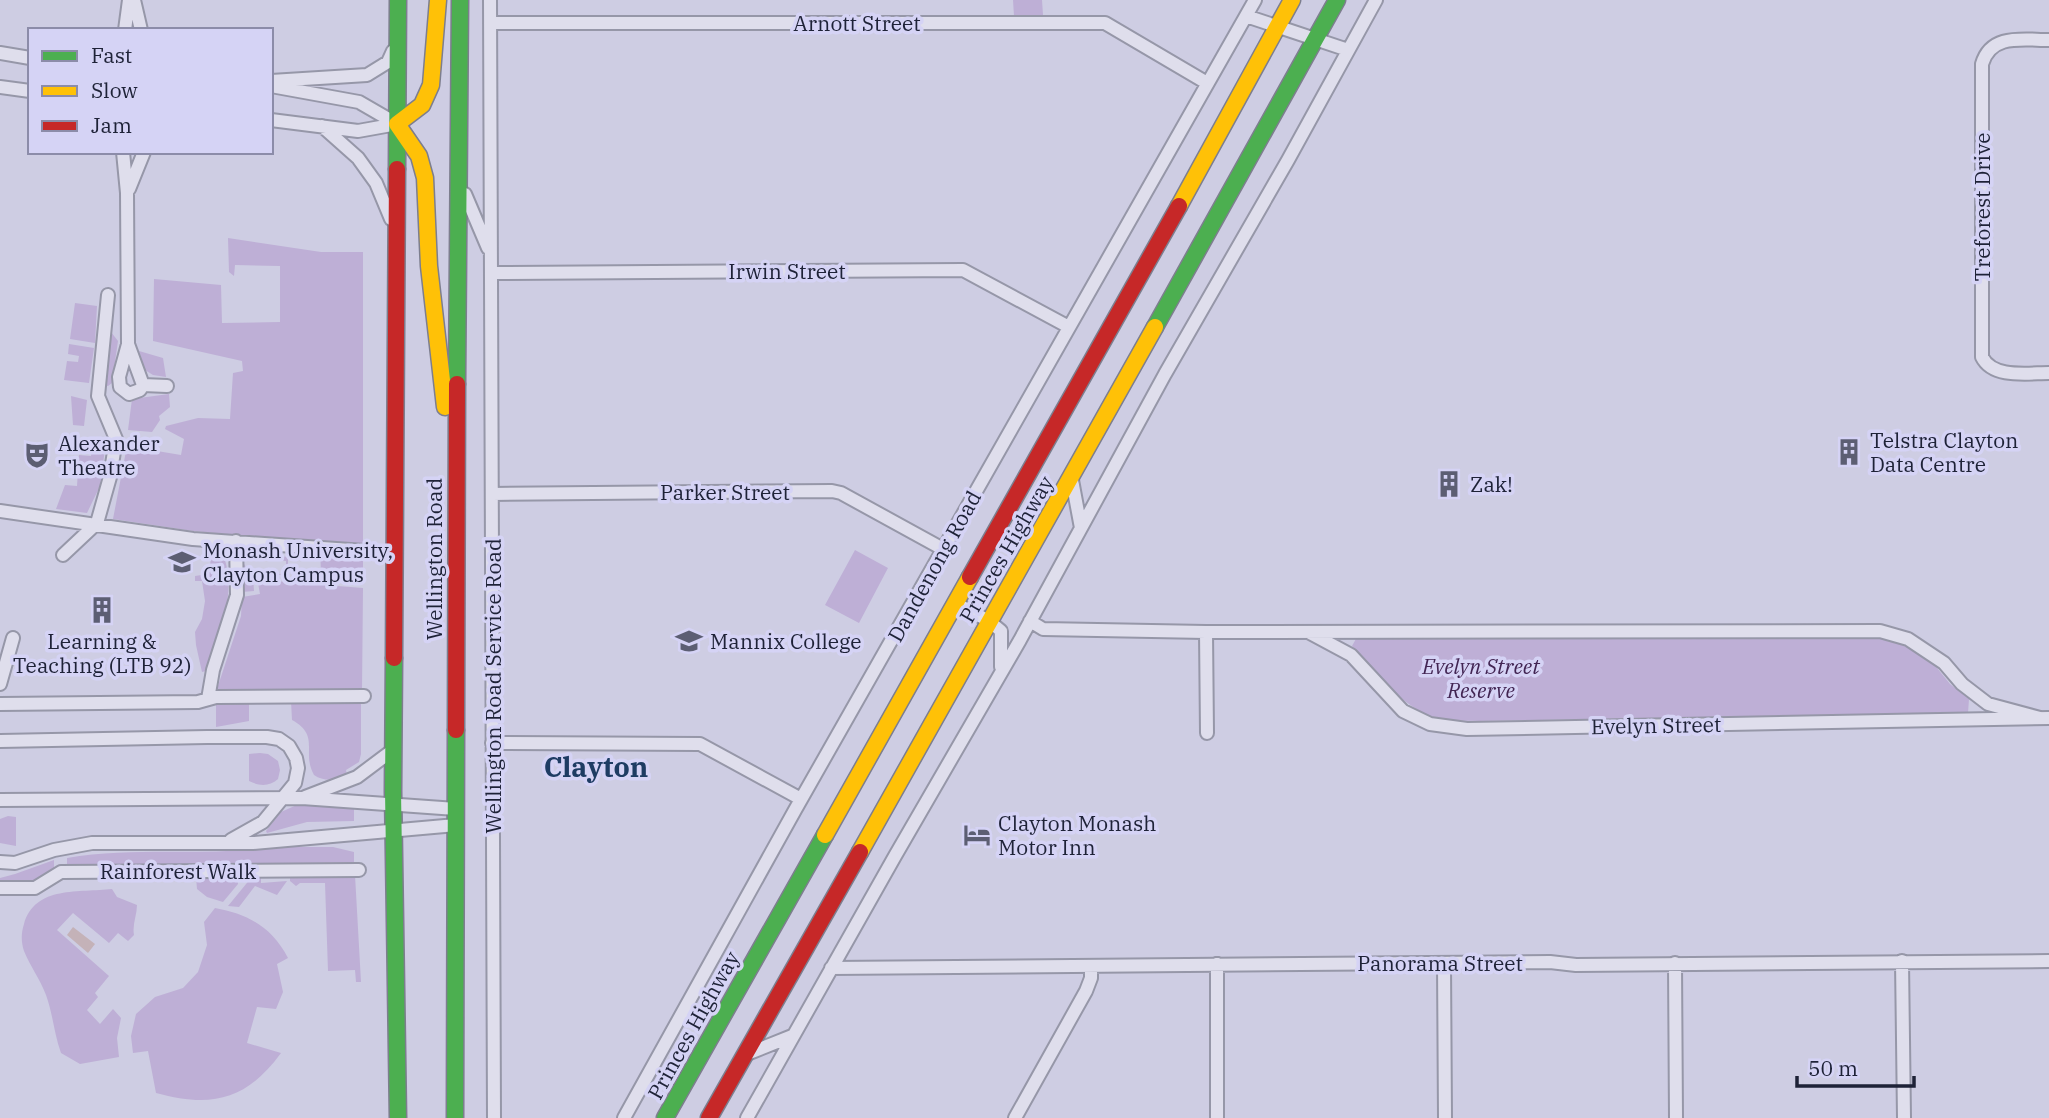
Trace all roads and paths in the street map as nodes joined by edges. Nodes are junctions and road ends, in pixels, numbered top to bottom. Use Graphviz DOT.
graph roads {
  1 [pos="131,0"];
  2 [pos="398,0"];
  3 [pos="438,0"];
  4 [pos="460,0"];
  5 [pos="489,0"];
  6 [pos="1255,0"];
  7 [pos="1292,0"];
  8 [pos="1336,0"];
  9 [pos="1377,0"];
  10 [pos="1246,16"];
  11 [pos="490,23"];
  12 [pos="1278,26"];
  13 [pos="125,28"];
  14 [pos="140,28"];
  15 [pos="1314,39"];
  16 [pos="2049,40"];
  17 [pos="398,41"];
  18 [pos="1348,50"];
  19 [pos="0,53"];
  20 [pos="28,58"];
  21 [pos="273,81"];
  22 [pos="1208,83"];
  23 [pos="273,86"];
  24 [pos="0,87"];
  25 [pos="28,91"];
  26 [pos="273,120"];
  27 [pos="397,124"];
  28 [pos="322,126"];
  29 [pos="123,154"];
  30 [pos="134,154"];
  31 [pos="143,154"];
  32 [pos="460,184"];
  33 [pos="127,193"];
  34 [pos="397,236"];
  35 [pos="491,255"];
  36 [pos="492,273"];
  37 [pos="108,295"];
  38 [pos="1069,327"];
  39 [pos="128,344"];
  40 [pos="2049,373"];
  41 [pos="143,385"];
  42 [pos="167,386"];
  43 [pos="1072,476"];
  44 [pos="455,484"];
  45 [pos="492,494"];
  46 [pos="0,511"];
  47 [pos="97,523"];
  48 [pos="1080,528"];
  49 [pos="236,541"];
  50 [pos="943,549"];
  51 [pos="365,551"];
  52 [pos="63,555"];
  53 [pos="955,603"];
  54 [pos="989,621"];
  55 [pos="1030,621"];
  56 [pos="1206,632"];
  57 [pos="1307,632"];
  58 [pos="13,638"];
  59 [pos="1000,673"];
  60 [pos="0,684"];
  61 [pos="364,696"];
  62 [pos="208,699"];
  63 [pos="0,704"];
  64 [pos="2045,718"];
  65 [pos="1207,733"];
  66 [pos="0,741"];
  67 [pos="492,743"];
  68 [pos="394,750"];
  69 [pos="282,798"];
  70 [pos="302,798"];
  71 [pos="801,799"];
  72 [pos="0,800"];
  73 [pos="393,804"];
  74 [pos="456,817"];
  75 [pos="394,829"];
  76 [pos="228,841"];
  77 [pos="0,862"];
  78 [pos="359,870"];
  79 [pos="0,888"];
  80 [pos="1902,961"];
  81 [pos="2049,961"];
  82 [pos="1444,963"];
  83 [pos="1675,963"];
  84 [pos="1217,964"];
  85 [pos="1091,966"];
  86 [pos="831,968"];
  87 [pos="792,1036"];
  88 [pos="744,1055"];
  89 [pos="398,1118"];
  90 [pos="455,1118"];
  91 [pos="494,1118"];
  92 [pos="624,1118"];
  93 [pos="665,1118"];
  94 [pos="709,1118"];
  95 [pos="747,1118"];
  96 [pos="1015,1118"];
  97 [pos="1217,1118"];
  98 [pos="1446,1118"];
  99 [pos="1676,1118"];
  100 [pos="1904,1118"];
  1 -- 13 [label="street"];
  1 -- 14 [label="street"];
  2 -- 17 [label="highway, Wellington Road"];
  3 -- 27 [label="highway"];
  4 -- 32 [label="highway, Wellington Road"];
  5 -- 11 [label="street, Wellington Road Service Road"];
  6 -- 10 [label="street, Dandenong Road"];
  7 -- 12 [label="highway, Princes Highway"];
  8 -- 15 [label="highway, Princes Highway"];
  9 -- 18 [label="street"];
  10 -- 12 [label="street"];
  10 -- 22 [label="street, Dandenong Road"];
  11 -- 22 [label="street, Arnott Street"];
  11 -- 35 [label="street, Wellington Road Service Road"];
  12 -- 15 [label="street"];
  12 -- 53 [label="highway, Princes Highway"];
  15 -- 18 [label="street"];
  15 -- 43 [label="highway, Princes Highway"];
  16 -- 40 [label="street, Treforest Drive"];
  17 -- 21 [label="street"];
  17 -- 27 [label="highway, Wellington Road"];
  18 -- 48 [label="street"];
  19 -- 20 [label="street"];
  22 -- 38 [label="street, Dandenong Road"];
  23 -- 27 [label="street"];
  24 -- 25 [label="street"];
  26 -- 28 [label="street"];
  27 -- 28 [label="street"];
  27 -- 34 [label="highway, Wellington Road"];
  27 -- 44 [label="highway"];
  28 -- 34 [label="street"];
  29 -- 33 [label="street"];
  30 -- 33 [label="street"];
  31 -- 33 [label="street"];
  32 -- 35 [label="street, Wellington Road Service Road"];
  32 -- 44 [label="highway, Wellington Road"];
  33 -- 39 [label="street"];
  34 -- 68 [label="highway, Wellington Road"];
  35 -- 36 [label="street, Wellington Road Service Road"];
  36 -- 38 [label="street, Irwin Street"];
  36 -- 45 [label="street, Wellington Road Service Road"];
  37 -- 47 [label="street"];
  38 -- 50 [label="street, Dandenong Road"];
  39 -- 41 [label="street"];
  39 -- 41 [label="street"];
  41 -- 42 [label="street"];
  43 -- 48 [label="street"];
  43 -- 54 [label="highway, Princes Highway"];
  44 -- 74 [label="highway, Wellington Road"];
  45 -- 50 [label="street, Parker Street"];
  45 -- 67 [label="street, Wellington Road Service Road"];
  46 -- 47 [label="street"];
  47 -- 49 [label="street"];
  47 -- 52 [label="street"];
  48 -- 55 [label="street"];
  49 -- 51 [label="street"];
  49 -- 62 [label="street"];
  50 -- 71 [label="street, Dandenong Road"];
  53 -- 54 [label="street, Dandenong Road"];
  53 -- 93 [label="highway, Princes Highway"];
  54 -- 59 [label="street"];
  54 -- 88 [label="highway, Princes Highway"];
  55 -- 56 [label="street, Evelyn Street"];
  55 -- 59 [label="street"];
  56 -- 57 [label="street, Evelyn Street"];
  56 -- 65 [label="street"];
  57 -- 64 [label="street, Evelyn Street"];
  57 -- 64 [label="street, Evelyn Street"];
  58 -- 60 [label="street"];
  59 -- 86 [label="street"];
  61 -- 62 [label="street"];
  62 -- 63 [label="street"];
  66 -- 69 [label="street"];
  67 -- 71 [label="street"];
  67 -- 91 [label="street, Wellington Road Service Road"];
  68 -- 70 [label="street"];
  68 -- 73 [label="highway, Wellington Road"];
  69 -- 70 [label="street"];
  69 -- 72 [label="street"];
  69 -- 76 [label="street"];
  70 -- 73 [label="street"];
  71 -- 92 [label="street, Dandenong Road"];
  73 -- 74 [label="street"];
  73 -- 75 [label="highway, Wellington Road"];
  74 -- 75 [label="street"];
  74 -- 90 [label="highway, Wellington Road"];
  75 -- 76 [label="street"];
  75 -- 89 [label="highway, Wellington Road"];
  76 -- 77 [label="street"];
  78 -- 79 [label="street, Rainforest Walk"];
  80 -- 81 [label="street, Panorama Street"];
  80 -- 83 [label="street, Panorama Street"];
  80 -- 100 [label="street"];
  82 -- 83 [label="street, Panorama Street"];
  82 -- 84 [label="street, Panorama Street"];
  82 -- 98 [label="street"];
  83 -- 99 [label="street"];
  84 -- 85 [label="street, Panorama Street"];
  84 -- 97 [label="street"];
  85 -- 86 [label="street, Panorama Street"];
  85 -- 96 [label="street"];
  86 -- 87 [label="street"];
  87 -- 88 [label="street"];
  87 -- 95 [label="street"];
  88 -- 94 [label="highway, Princes Highway"];
}
